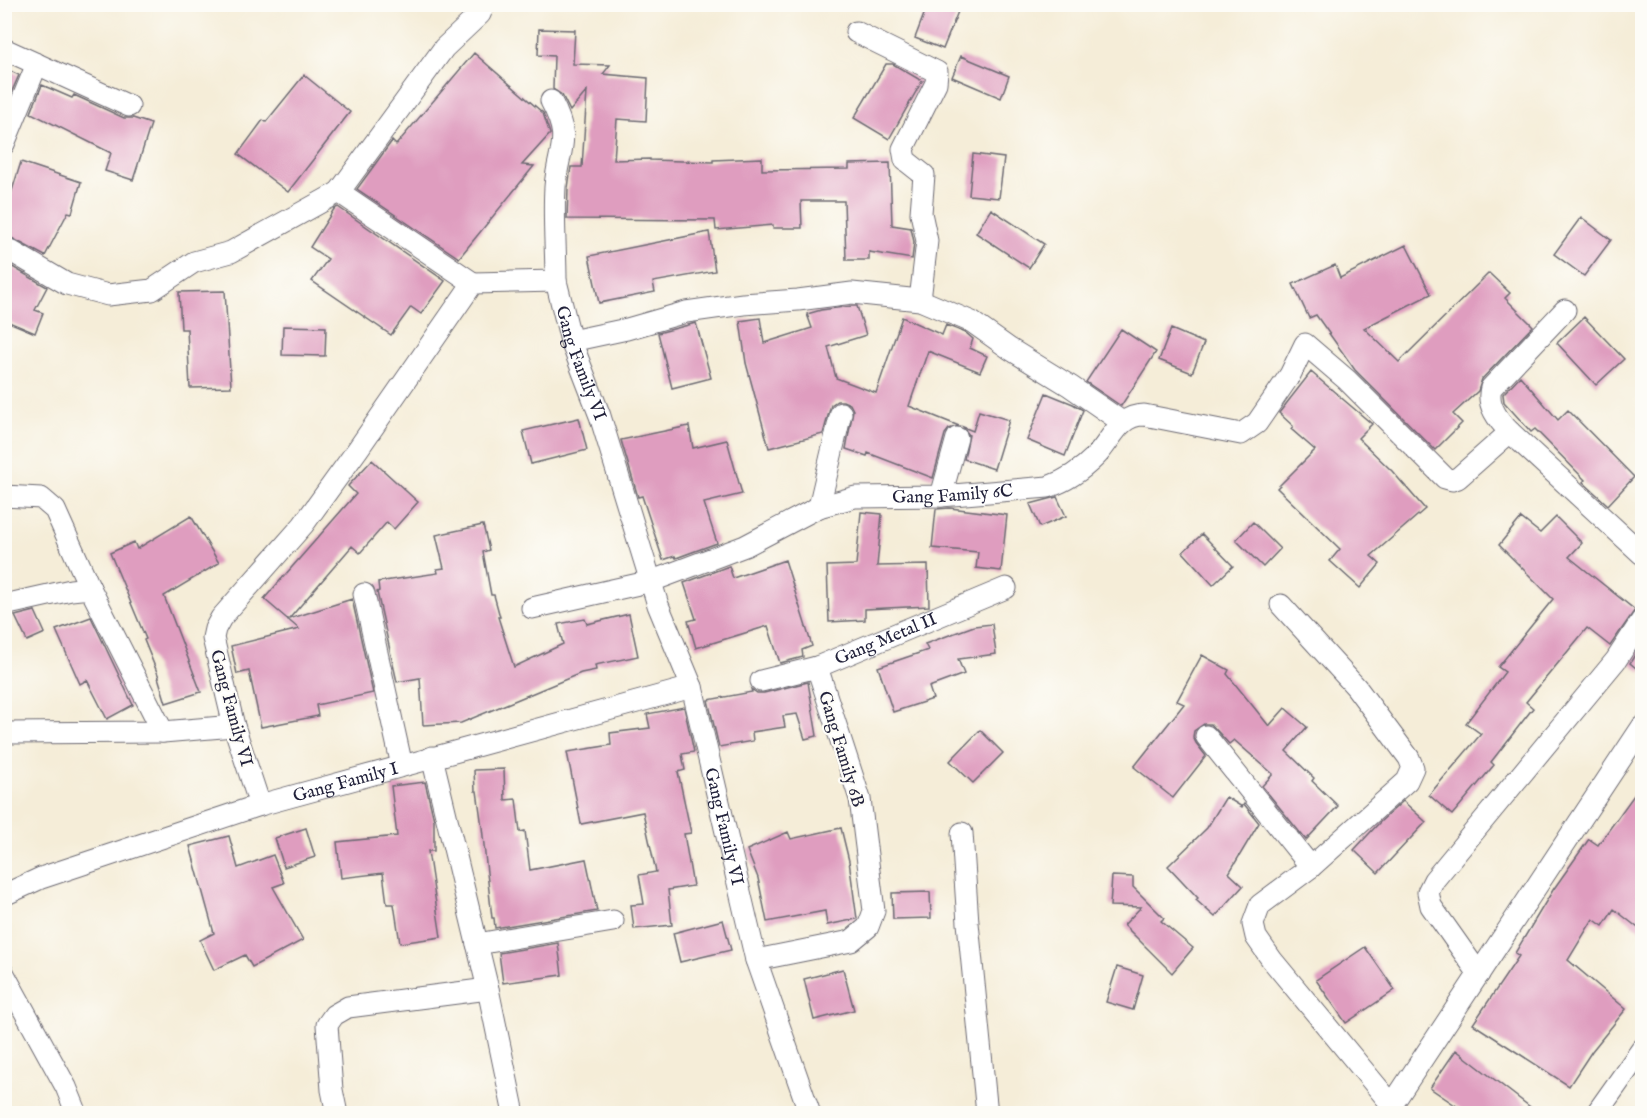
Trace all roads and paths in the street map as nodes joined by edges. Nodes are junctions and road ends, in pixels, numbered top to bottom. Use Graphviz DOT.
graph roads {
  1 [pos="484,4"];
  2 [pos="856,32"];
  3 [pos="4,49"];
  4 [pos="37,64"];
  5 [pos="551,101"];
  6 [pos="129,106"];
  7 [pos="4,144"];
  8 [pos="339,192"];
  9 [pos="4,246"];
  10 [pos="556,281"];
  11 [pos="473,283"];
  12 [pos="920,300"];
  13 [pos="1565,310"];
  14 [pos="571,341"];
  15 [pos="841,413"];
  16 [pos="1122,422"];
  17 [pos="1510,432"];
  18 [pos="957,438"];
  19 [pos="4,496"];
  20 [pos="941,496"];
  21 [pos="819,507"];
  22 [pos="1642,554"];
  23 [pos="652,581"];
  24 [pos="90,588"];
  25 [pos="1006,588"];
  26 [pos="364,594"];
  27 [pos="4,605"];
  28 [pos="1281,605"];
  29 [pos="532,608"];
  30 [pos="1642,620"];
  31 [pos="817,667"];
  32 [pos="761,681"];
  33 [pos="692,687"];
  34 [pos="234,726"];
  35 [pos="1642,727"];
  36 [pos="163,732"];
  37 [pos="4,733"];
  38 [pos="1206,736"];
  39 [pos="432,758"];
  40 [pos="402,766"];
  41 [pos="260,805"];
  42 [pos="962,833"];
  43 [pos="1311,867"];
  44 [pos="4,895"];
  45 [pos="613,921"];
  46 [pos="477,944"];
  47 [pos="756,960"];
  48 [pos="4,974"];
  49 [pos="1479,974"];
  50 [pos="488,989"];
  51 [pos="1642,1049"];
  52 [pos="1392,1109"];
  53 [pos="76,1113"];
  54 [pos="338,1113"];
  55 [pos="514,1113"];
  56 [pos="810,1113"];
  57 [pos="987,1113"];
  58 [pos="1596,1113"];
  1 -- 8 [label="street"];
  2 -- 12 [label="street"];
  3 -- 4 [label="street"];
  4 -- 6 [label="street"];
  4 -- 7 [label="street"];
  5 -- 10 [label="street"];
  8 -- 9 [label="street"];
  8 -- 11 [label="street"];
  10 -- 11 [label="street, Gang Family VI"];
  10 -- 14 [label="street, Gang Family VI"];
  11 -- 34 [label="street, Gang Family VI"];
  12 -- 14 [label="street"];
  12 -- 16 [label="street"];
  13 -- 17 [label="street"];
  14 -- 23 [label="street, Gang Family VI"];
  15 -- 21 [label="street"];
  16 -- 17 [label="street"];
  16 -- 20 [label="street, Gang Family 6C"];
  17 -- 22 [label="street"];
  18 -- 20 [label="street"];
  19 -- 24 [label="street"];
  20 -- 21 [label="street, Gang Family 6C"];
  21 -- 23 [label="street, Gang Family 6C"];
  23 -- 29 [label="street, Gang Family 6C"];
  23 -- 33 [label="street, Gang Family VI"];
  24 -- 27 [label="street"];
  24 -- 36 [label="street"];
  25 -- 31 [label="street, Gang Metal II"];
  26 -- 40 [label="street"];
  28 -- 43 [label="street"];
  30 -- 49 [label="street"];
  31 -- 32 [label="street, Gang Metal II"];
  31 -- 47 [label="street, Gang Family 6B"];
  33 -- 39 [label="street, Gang Family I"];
  33 -- 47 [label="street, Gang Family VI"];
  34 -- 36 [label="street"];
  34 -- 41 [label="street, Gang Family VI"];
  35 -- 49 [label="street"];
  36 -- 37 [label="street"];
  38 -- 43 [label="street"];
  39 -- 40 [label="street, Gang Family I"];
  39 -- 46 [label="street"];
  40 -- 41 [label="street, Gang Family I"];
  41 -- 44 [label="street, Gang Family I"];
  42 -- 57 [label="street"];
  43 -- 52 [label="street"];
  45 -- 46 [label="street"];
  46 -- 50 [label="street"];
  47 -- 56 [label="street, Gang Family VI"];
  48 -- 53 [label="street"];
  49 -- 52 [label="street"];
  50 -- 54 [label="street"];
  50 -- 55 [label="street"];
  51 -- 58 [label="street"];
}
